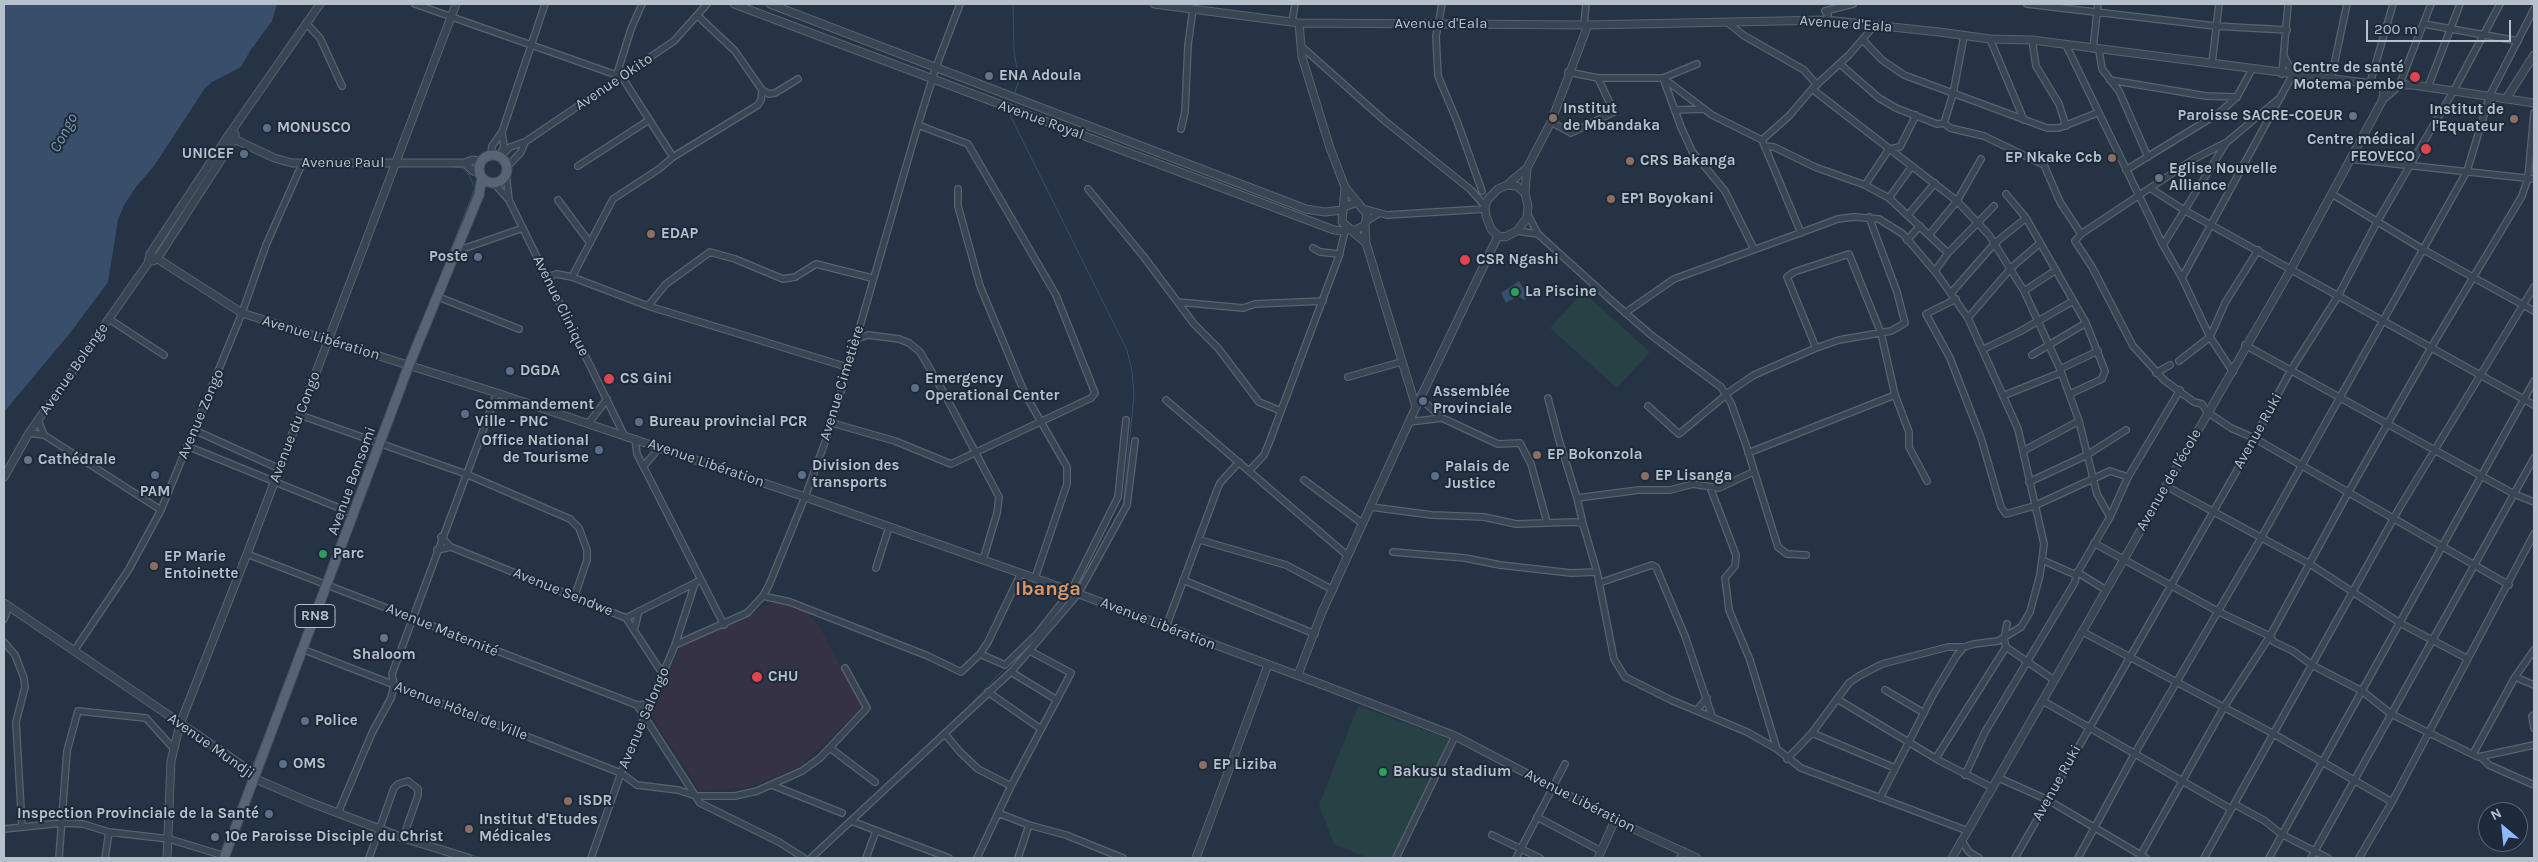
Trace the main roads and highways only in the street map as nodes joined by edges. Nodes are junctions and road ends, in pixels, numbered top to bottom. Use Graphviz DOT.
graph roads {
  1 [pos="481,175"];
  2 [pos="492,182"];
  3 [pos="479,195"];
  4 [pos="224,857"];
  1 -- 2 [label="main road"];
  1 -- 2 [label="main road, RN8"];
  1 -- 3 [label="main road, Avenue Bonsomi / RN8"];
  2 -- 3 [label="main road, Avenue Bonsomi / RN8"];
  3 -- 4 [label="main road, Avenue Bonsomi / RN8"];
}
